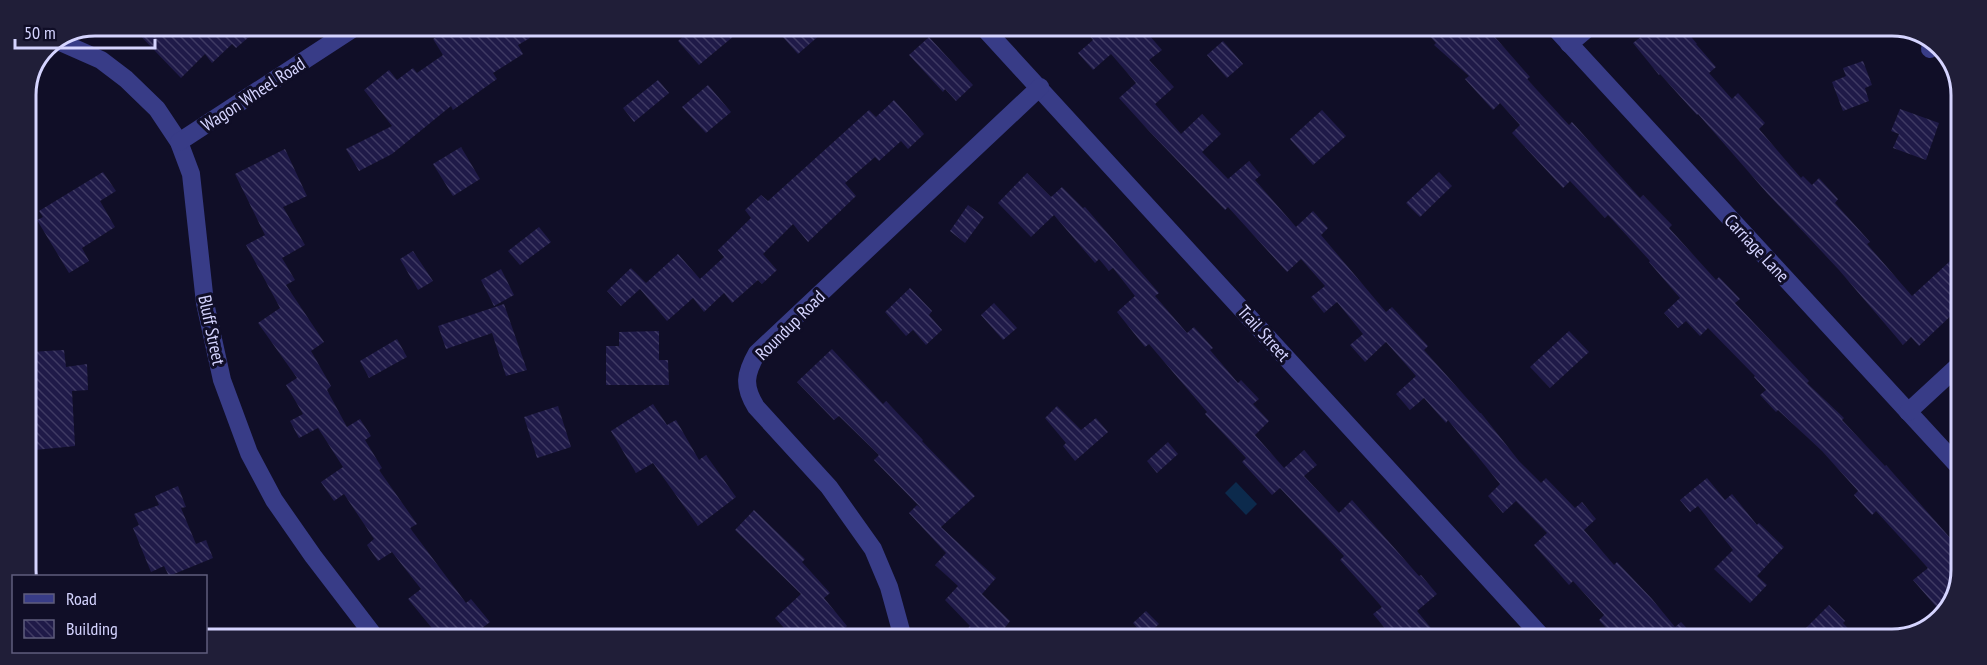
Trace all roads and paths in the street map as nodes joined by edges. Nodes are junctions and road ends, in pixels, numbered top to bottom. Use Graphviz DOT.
graph roads {
  1 [pos="342,36"];
  2 [pos="992,36"];
  3 [pos="1562,36"];
  4 [pos="1578,36"];
  5 [pos="66,44"];
  6 [pos="1569,44"];
  7 [pos="1040,87"];
  8 [pos="179,142"];
  9 [pos="1951,372"];
  10 [pos="1908,412"];
  11 [pos="1951,458"];
  12 [pos="368,629"];
  13 [pos="901,629"];
  14 [pos="1535,629"];
  1 -- 8 [label="street, Wagon Wheel Road"];
  2 -- 7 [label="street, Trail Street"];
  3 -- 6 [label="street, Carriage Lane"];
  4 -- 6 [label="street"];
  5 -- 8 [label="street, Bluff Street"];
  6 -- 10 [label="street, Carriage Lane"];
  7 -- 13 [label="street, Roundup Road"];
  7 -- 14 [label="street, Trail Street"];
  8 -- 12 [label="street, Bluff Street"];
  9 -- 10 [label="street"];
  10 -- 11 [label="street, Carriage Lane"];
}
